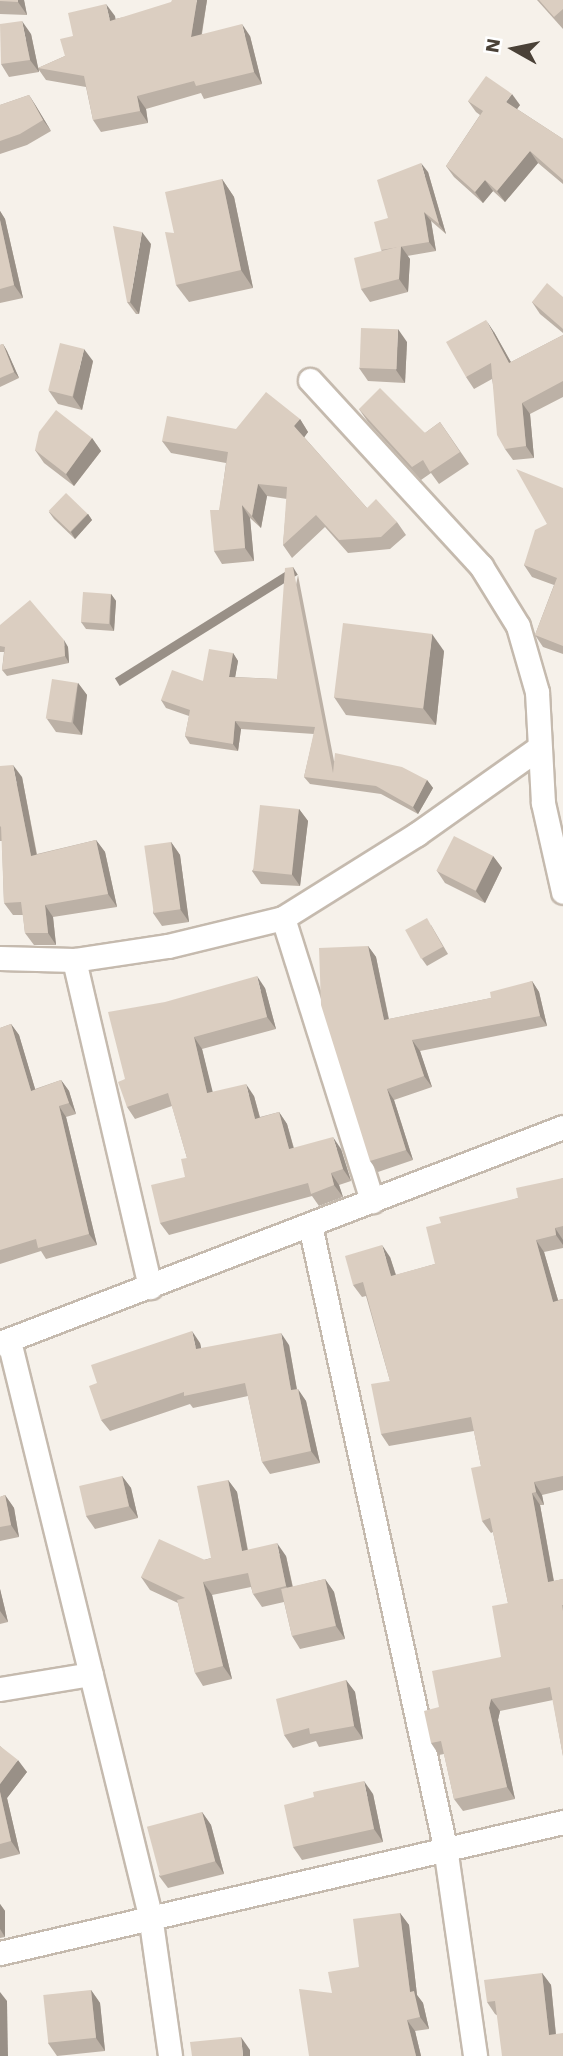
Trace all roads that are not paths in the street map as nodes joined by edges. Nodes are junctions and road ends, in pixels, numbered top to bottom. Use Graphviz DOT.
graph roads {
  1 [pos="310,380"];
  2 [pos="537,749"];
  3 [pos="563,892"];
  4 [pos="284,918"];
  5 [pos="0,958"];
  6 [pos="74,960"];
  7 [pos="563,1127"];
  8 [pos="372,1201"];
  9 [pos="310,1225"];
  10 [pos="150,1287"];
  11 [pos="4,1342"];
  12 [pos="91,1674"];
  13 [pos="0,1689"];
  14 [pos="563,1822"];
  15 [pos="445,1847"];
  16 [pos="150,1915"];
  17 [pos="0,1953"];
  18 [pos="170,2056"];
  19 [pos="475,2056"];
  1 -- 2 [label="street"];
  2 -- 3 [label="street"];
  2 -- 4 [label="street"];
  4 -- 6 [label="street"];
  4 -- 8 [label="street"];
  5 -- 6 [label="street"];
  6 -- 10 [label="street"];
  7 -- 8 [label="street"];
  8 -- 9 [label="street"];
  9 -- 10 [label="street"];
  9 -- 15 [label="street"];
  10 -- 11 [label="street"];
  11 -- 12 [label="street"];
  12 -- 13 [label="street"];
  12 -- 16 [label="street"];
  14 -- 15 [label="street"];
  15 -- 16 [label="street"];
  15 -- 19 [label="street"];
  16 -- 17 [label="street"];
  16 -- 18 [label="street"];
}
